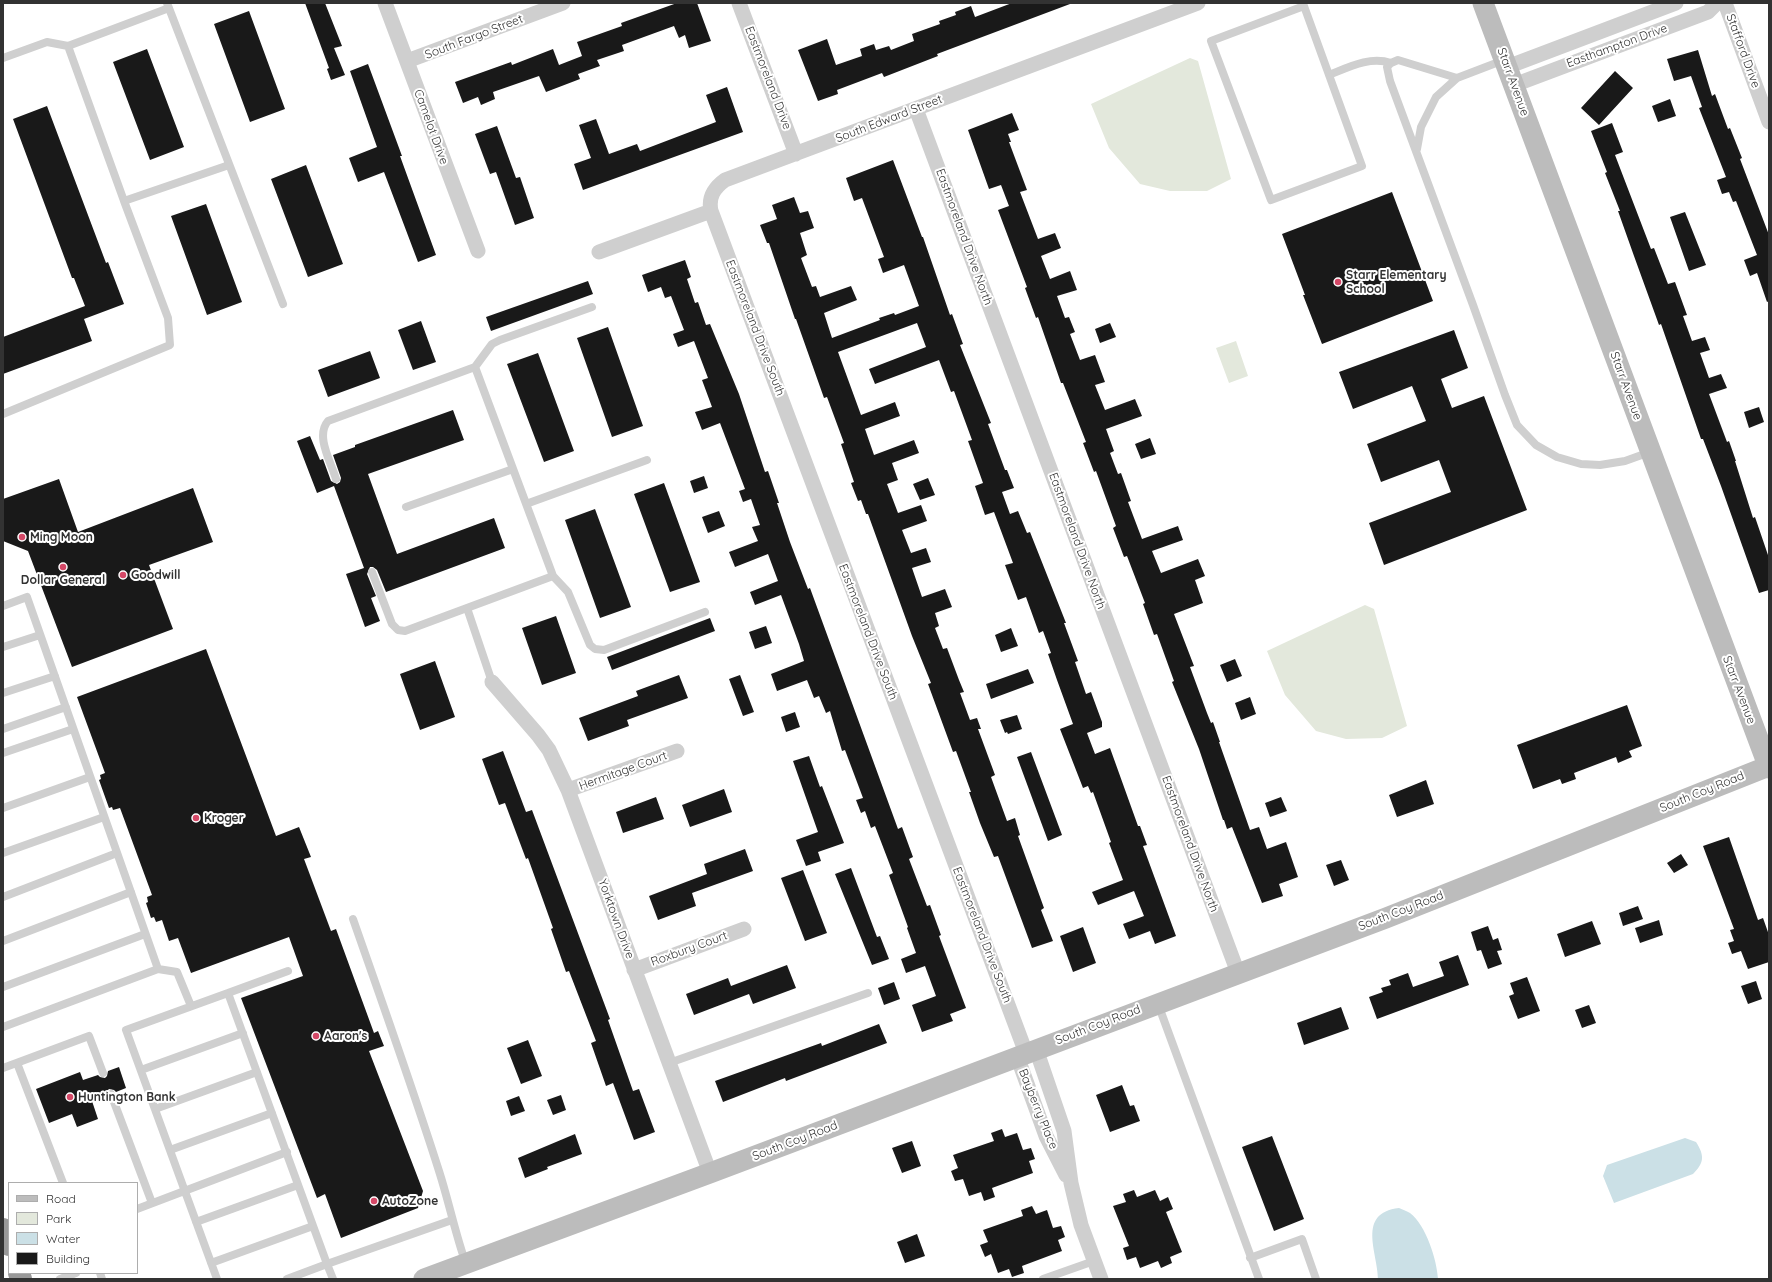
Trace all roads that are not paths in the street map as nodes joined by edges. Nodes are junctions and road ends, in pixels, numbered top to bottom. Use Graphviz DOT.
graph roads {
  1 [pos="385,3"];
  2 [pos="563,3"];
  3 [pos="739,3"];
  4 [pos="1198,3"];
  5 [pos="1483,3"];
  6 [pos="1676,3"];
  7 [pos="1717,3"];
  8 [pos="1725,3"];
  9 [pos="168,6"];
  10 [pos="68,46"];
  11 [pos="3,58"];
  12 [pos="407,62"];
  13 [pos="1391,62"];
  14 [pos="1508,70"];
  15 [pos="1329,75"];
  16 [pos="1457,78"];
  17 [pos="916,109"];
  18 [pos="1769,122"];
  19 [pos="1416,150"];
  20 [pos="796,154"];
  21 [pos="230,165"];
  22 [pos="124,201"];
  23 [pos="711,211"];
  24 [pos="478,251"];
  25 [pos="599,252"];
  26 [pos="283,304"];
  27 [pos="592,307"];
  28 [pos="475,367"];
  29 [pos="3,414"];
  30 [pos="1650,452"];
  31 [pos="647,460"];
  32 [pos="513,469"];
  33 [pos="336,479"];
  34 [pos="526,504"];
  35 [pos="406,507"];
  36 [pos="372,572"];
  37 [pos="553,576"];
  38 [pos="3,606"];
  39 [pos="467,608"];
  40 [pos="705,612"];
  41 [pos="40,635"];
  42 [pos="3,647"];
  43 [pos="55,676"];
  44 [pos="492,682"];
  45 [pos="3,693"];
  46 [pos="66,707"];
  47 [pos="3,729"];
  48 [pos="73,729"];
  49 [pos="677,751"];
  50 [pos="3,753"];
  51 [pos="1769,767"];
  52 [pos="90,777"];
  53 [pos="568,790"];
  54 [pos="3,808"];
  55 [pos="104,817"];
  56 [pos="117,853"];
  57 [pos="3,854"];
  58 [pos="130,892"];
  59 [pos="3,897"];
  60 [pos="353,918"];
  61 [pos="744,929"];
  62 [pos="145,934"];
  63 [pos="3,941"];
  64 [pos="158,970"];
  65 [pos="634,970"];
  66 [pos="288,971"];
  67 [pos="1238,973"];
  68 [pos="3,987"];
  69 [pos="228,993"];
  70 [pos="868,993"];
  71 [pos="1158,1003"];
  72 [pos="191,1006"];
  73 [pos="3,1027"];
  74 [pos="243,1033"];
  75 [pos="1026,1052"];
  76 [pos="17,1063"];
  77 [pos="669,1063"];
  78 [pos="3,1068"];
  79 [pos="141,1070"];
  80 [pos="258,1072"];
  81 [pos="103,1073"];
  82 [pos="111,1094"];
  83 [pos="155,1109"];
  84 [pos="272,1113"];
  85 [pos="170,1150"];
  86 [pos="287,1152"];
  87 [pos="710,1173"];
  88 [pos="62,1182"];
  89 [pos="1071,1183"];
  90 [pos="298,1185"];
  91 [pos="185,1191"];
  92 [pos="152,1203"];
  93 [pos="138,1208"];
  94 [pos="452,1220"];
  95 [pos="196,1222"];
  96 [pos="313,1226"];
  97 [pos="3,1229"];
  98 [pos="8,1242"];
  99 [pos="1250,1258"];
  100 [pos="1094,1261"];
  101 [pos="211,1264"];
  102 [pos="327,1264"];
  103 [pos="466,1264"];
  104 [pos="73,1274"];
  105 [pos="60,1279"];
  106 [pos="217,1279"];
  107 [pos="287,1279"];
  108 [pos="333,1279"];
  109 [pos="424,1279"];
  110 [pos="1043,1279"];
  111 [pos="1101,1279"];
  112 [pos="1259,1279"];
  113 [pos="1316,1279"];
  1 -- 12 [label="street, Camelot Drive"];
  2 -- 12 [label="street, South Fargo Street"];
  3 -- 20 [label="street, Eastmoreland Drive"];
  4 -- 17 [label="street, South Edward Street"];
  5 -- 14 [label="street, Starr Avenue"];
  6 -- 14 [label="street, Easthampton Drive"];
  7 -- 14 [label="street, Easthampton Drive"];
  8 -- 18 [label="street, Stafford Drive"];
  9 -- 10 [label="lane"];
  9 -- 21 [label="lane"];
  10 -- 11 [label="lane"];
  10 -- 22 [label="lane"];
  12 -- 24 [label="street, Camelot Drive"];
  13 -- 15 [label="lane"];
  13 -- 16 [label="lane"];
  13 -- 19 [label="lane"];
  14 -- 16 [label="lane"];
  14 -- 30 [label="street, Starr Avenue"];
  15 -- 15 [label="lane"];
  16 -- 19 [label="lane"];
  17 -- 20 [label="street, South Edward Street"];
  17 -- 67 [label="street, Eastmoreland Drive North"];
  19 -- 30 [label="lane"];
  20 -- 23 [label="street, South Edward Street"];
  21 -- 22 [label="lane"];
  21 -- 26 [label="lane"];
  22 -- 29 [label="lane"];
  23 -- 25 [label="street"];
  23 -- 75 [label="street, Eastmoreland Drive South"];
  27 -- 28 [label="lane"];
  28 -- 32 [label="lane"];
  28 -- 33 [label="lane"];
  30 -- 51 [label="street, Starr Avenue"];
  31 -- 34 [label="lane"];
  32 -- 34 [label="lane"];
  32 -- 35 [label="lane"];
  34 -- 37 [label="lane"];
  36 -- 39 [label="lane"];
  37 -- 39 [label="lane"];
  37 -- 40 [label="lane"];
  38 -- 41 [label="lane"];
  39 -- 44 [label="lane"];
  41 -- 42 [label="lane"];
  41 -- 43 [label="lane"];
  43 -- 45 [label="lane"];
  43 -- 46 [label="lane"];
  44 -- 53 [label="street, Yorktown Drive"];
  46 -- 47 [label="lane"];
  46 -- 48 [label="lane"];
  48 -- 50 [label="lane"];
  48 -- 52 [label="lane"];
  49 -- 53 [label="street, Hermitage Court"];
  51 -- 67 [label="street, South Coy Road"];
  52 -- 54 [label="lane"];
  52 -- 55 [label="lane"];
  53 -- 65 [label="street, Yorktown Drive"];
  55 -- 56 [label="lane"];
  55 -- 57 [label="lane"];
  56 -- 58 [label="lane"];
  56 -- 59 [label="lane"];
  58 -- 62 [label="lane"];
  58 -- 63 [label="lane"];
  60 -- 94 [label="lane"];
  61 -- 65 [label="street, Roxbury Court"];
  62 -- 64 [label="lane"];
  62 -- 68 [label="lane"];
  64 -- 72 [label="lane"];
  64 -- 73 [label="lane"];
  65 -- 77 [label="street, Yorktown Drive"];
  66 -- 69 [label="lane"];
  67 -- 71 [label="street, South Coy Road"];
  69 -- 72 [label="lane"];
  69 -- 74 [label="lane"];
  70 -- 77 [label="lane"];
  71 -- 75 [label="street, South Coy Road"];
  71 -- 99 [label="lane"];
  72 -- 79 [label="lane"];
  74 -- 79 [label="lane"];
  74 -- 80 [label="lane"];
  75 -- 87 [label="street, South Coy Road"];
  75 -- 89 [label="street, Bayberry Place"];
  75 -- 89 [label="street, Bayberry Place"];
  76 -- 78 [label="lane"];
  76 -- 81 [label="lane"];
  76 -- 88 [label="lane"];
  77 -- 87 [label="street, Yorktown Drive"];
  79 -- 83 [label="lane"];
  80 -- 83 [label="lane"];
  80 -- 84 [label="lane"];
  82 -- 92 [label="lane"];
  83 -- 85 [label="lane"];
  84 -- 85 [label="lane"];
  84 -- 86 [label="lane"];
  85 -- 91 [label="lane"];
  86 -- 90 [label="lane"];
  86 -- 91 [label="lane"];
  87 -- 103 [label="street, South Coy Road"];
  89 -- 100 [label="street, Bayberry Place"];
  90 -- 95 [label="lane"];
  90 -- 96 [label="lane"];
  91 -- 92 [label="lane"];
  91 -- 95 [label="lane"];
  92 -- 93 [label="lane"];
  94 -- 102 [label="lane"];
  94 -- 103 [label="lane"];
  95 -- 101 [label="lane"];
  96 -- 101 [label="lane"];
  96 -- 102 [label="lane"];
  97 -- 98 [label="highway"];
  99 -- 112 [label="lane"];
  99 -- 113 [label="lane"];
  100 -- 110 [label="lane"];
  100 -- 111 [label="street, Bayberry Place"];
  101 -- 106 [label="lane"];
  102 -- 107 [label="lane"];
  102 -- 108 [label="lane"];
  103 -- 109 [label="street, South Coy Road"];
  104 -- 105 [label="lane"];
}
